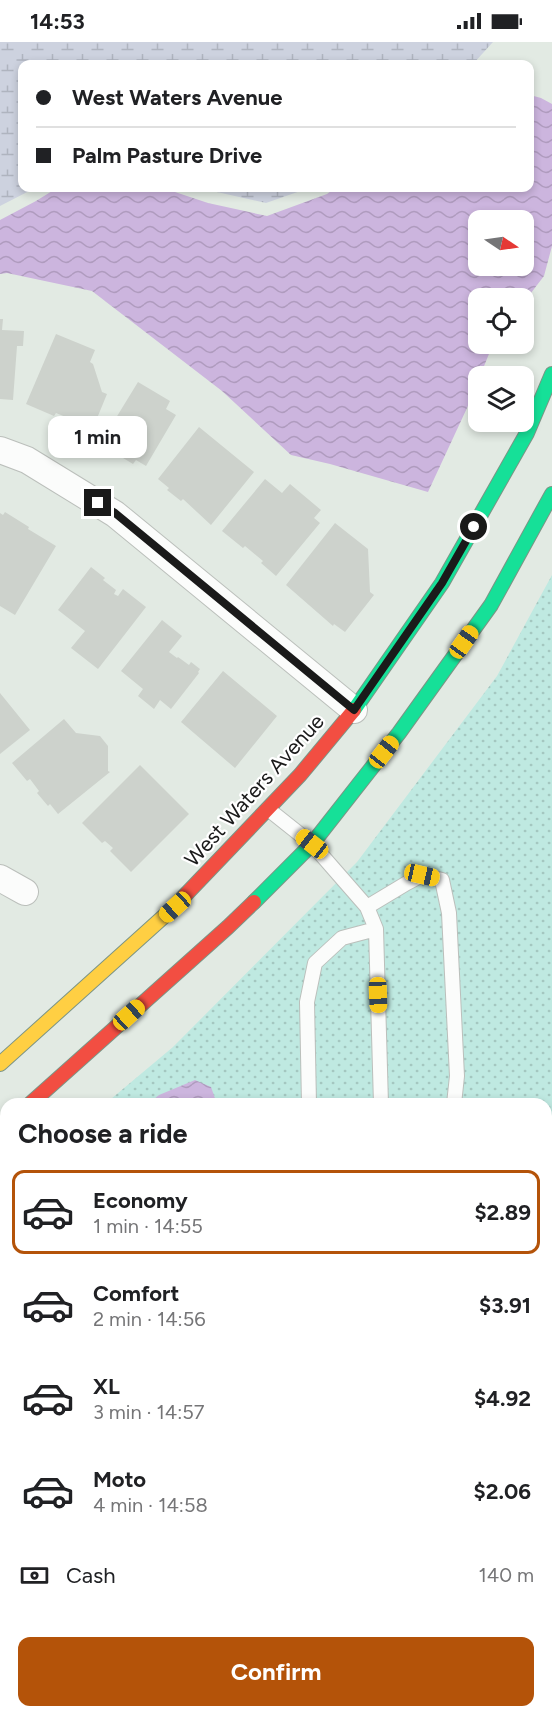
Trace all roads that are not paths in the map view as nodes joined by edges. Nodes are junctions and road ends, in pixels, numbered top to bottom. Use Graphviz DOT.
graph roads {
  1 [pos="552,374"];
  2 [pos="0,450"];
  3 [pos="552,494"];
  4 [pos="354,710"];
  5 [pos="268,809"];
  6 [pos="312,844"];
  7 [pos="0,878"];
  8 [pos="25,892"];
  9 [pos="367,908"];
  10 [pos="376,929"];
  11 [pos="0,1064"];
  12 [pos="37,1098"];
  13 [pos="309,1098"];
  14 [pos="381,1098"];
  15 [pos="455,1098"];
  1 -- 4 [label="street, West Waters Avenue"];
  2 -- 4 [label="street"];
  3 -- 6 [label="street"];
  4 -- 5 [label="street, West Waters Avenue"];
  5 -- 6 [label="lane"];
  5 -- 11 [label="street, West Waters Avenue"];
  6 -- 9 [label="lane"];
  6 -- 12 [label="street"];
  7 -- 8 [label="street"];
  9 -- 10 [label="lane"];
  9 -- 15 [label="lane"];
  10 -- 13 [label="lane"];
  10 -- 14 [label="lane"];
}
